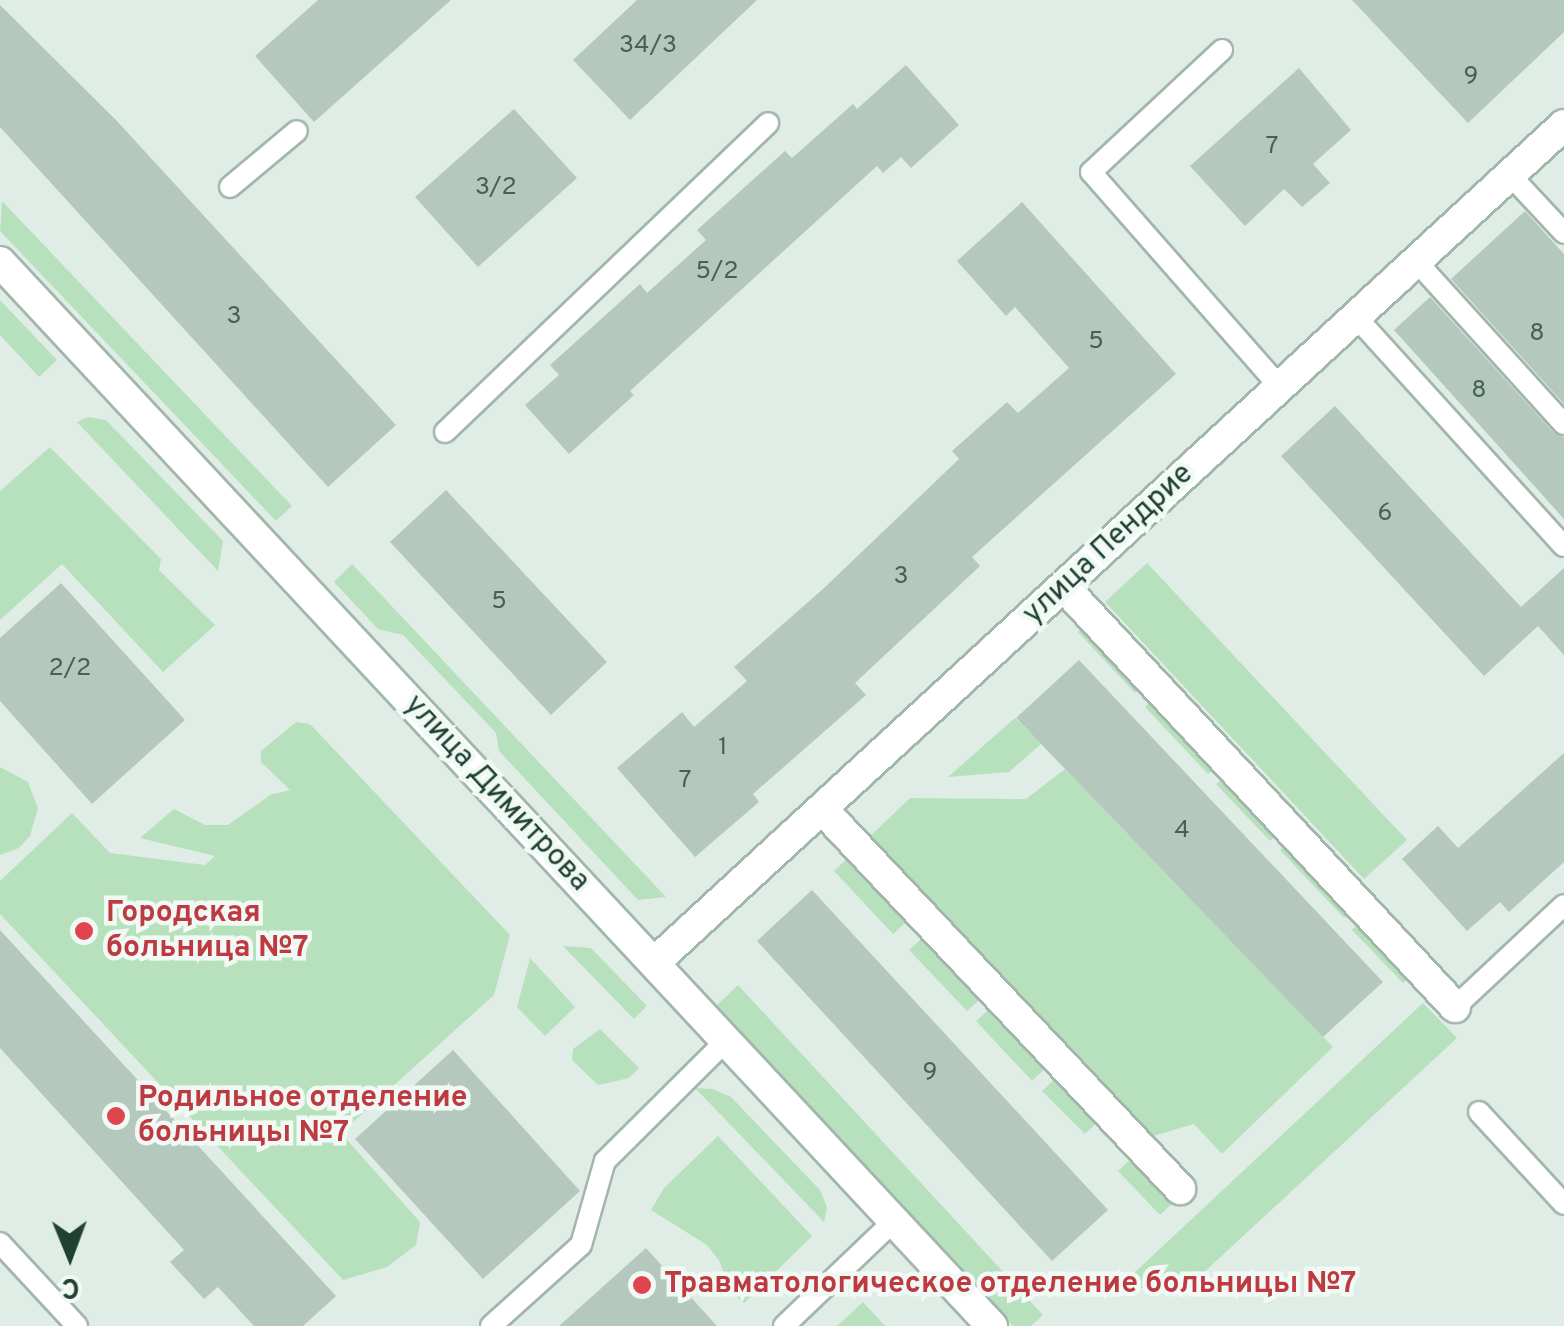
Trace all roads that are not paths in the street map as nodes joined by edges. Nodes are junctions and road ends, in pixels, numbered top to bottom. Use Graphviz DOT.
graph roads {
  1 [pos="1222,50"];
  2 [pos="768,123"];
  3 [pos="1564,126"];
  4 [pos="297,132"];
  5 [pos="1510,175"];
  6 [pos="230,186"];
  7 [pos="1564,233"];
  8 [pos="1416,261"];
  9 [pos="0,262"];
  10 [pos="1356,316"];
  11 [pos="1280,387"];
  12 [pos="1564,424"];
  13 [pos="445,432"];
  14 [pos="1564,546"];
  15 [pos="1064,587"];
  16 [pos="823,810"];
  17 [pos="1564,905"];
  18 [pos="654,963"];
  19 [pos="1456,1007"];
  20 [pos="726,1041"];
  21 [pos="1479,1112"];
  22 [pos="1180,1189"];
  23 [pos="1564,1204"];
  24 [pos="894,1221"];
  25 [pos="0,1243"];
  26 [pos="76,1326"];
  27 [pos="491,1326"];
  28 [pos="784,1326"];
  29 [pos="992,1326"];
  1 -- 11 [label="lane"];
  2 -- 13 [label="lane"];
  3 -- 5 [label="street, улица Пендрие"];
  4 -- 6 [label="lane"];
  5 -- 7 [label="lane"];
  5 -- 8 [label="street, улица Пендрие"];
  8 -- 10 [label="street, улица Пендрие"];
  8 -- 12 [label="lane"];
  9 -- 18 [label="street, улица Димитрова"];
  10 -- 11 [label="street, улица Пендрие"];
  10 -- 14 [label="lane"];
  11 -- 15 [label="street, улица Пендрие"];
  15 -- 16 [label="street, улица Пендрие"];
  15 -- 19 [label="street"];
  16 -- 18 [label="street, улица Пендрие"];
  16 -- 22 [label="street"];
  17 -- 19 [label="lane"];
  18 -- 20 [label="street, улица Димитрова"];
  20 -- 24 [label="street, улица Димитрова"];
  20 -- 27 [label="lane"];
  21 -- 23 [label="lane"];
  24 -- 28 [label="lane"];
  24 -- 29 [label="street, улица Димитрова"];
  25 -- 26 [label="lane"];
}
